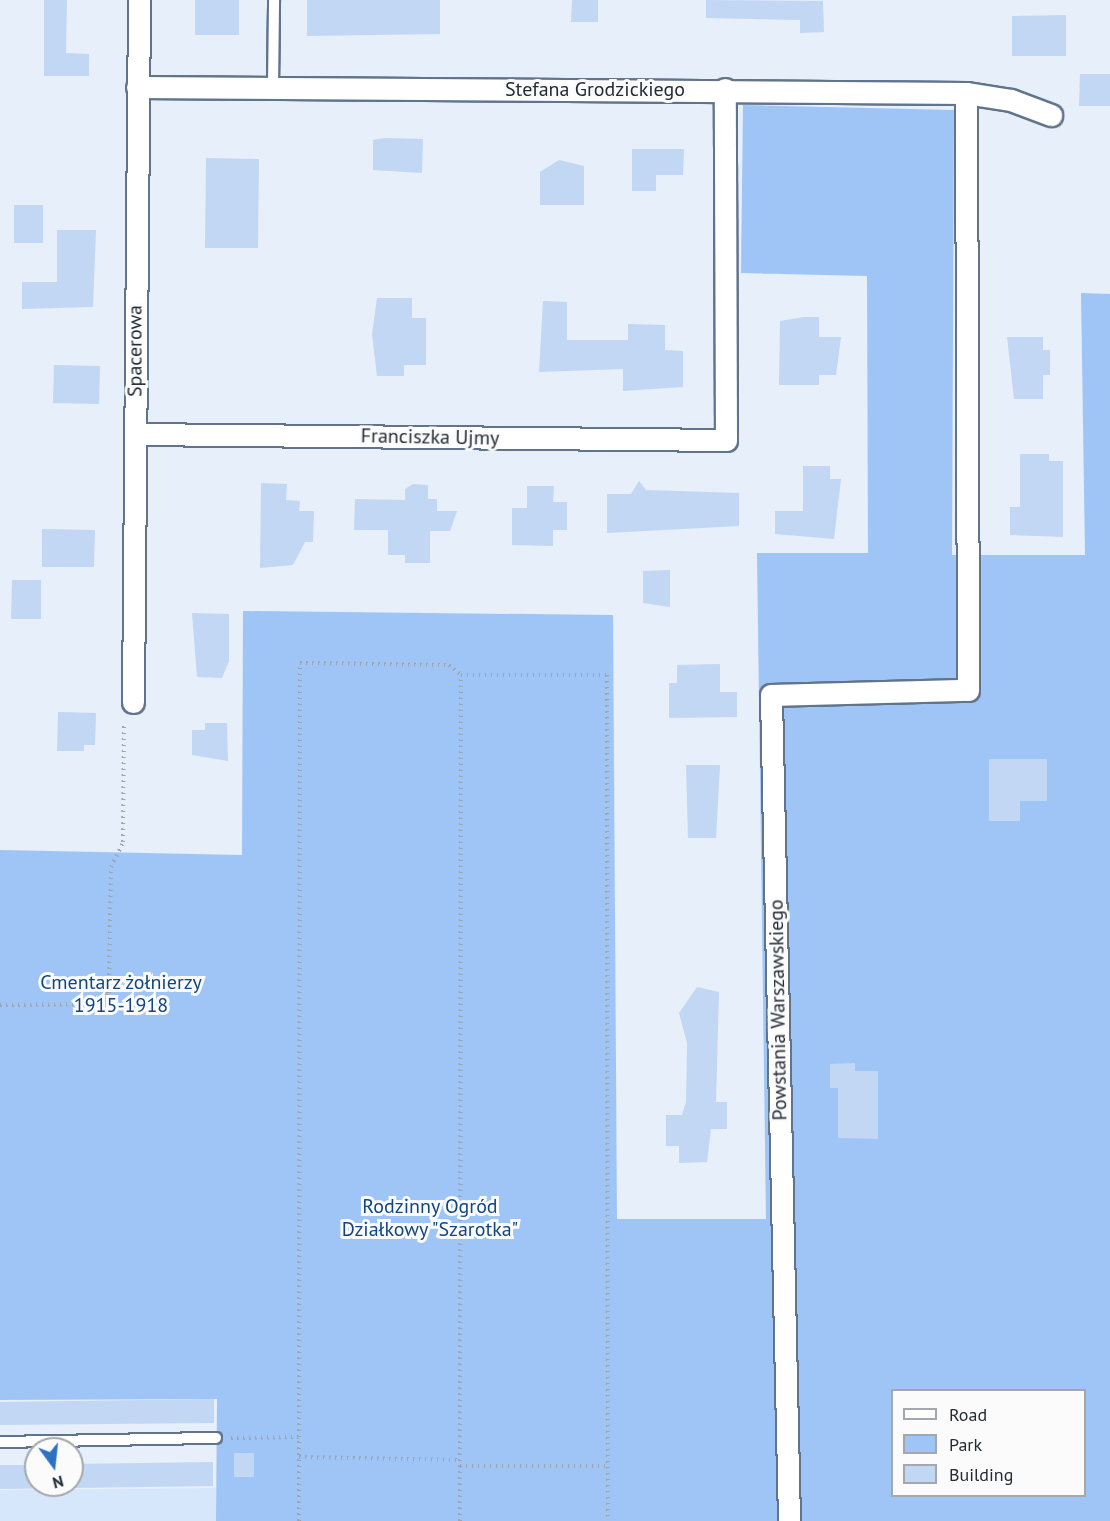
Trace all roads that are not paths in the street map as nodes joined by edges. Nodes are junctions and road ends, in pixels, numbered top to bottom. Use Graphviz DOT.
graph roads {
  1 [pos="139,0"];
  2 [pos="273,0"];
  3 [pos="137,87"];
  4 [pos="273,87"];
  5 [pos="724,89"];
  6 [pos="966,93"];
  7 [pos="1051,115"];
  8 [pos="135,434"];
  9 [pos="133,702"];
  10 [pos="216,1438"];
  11 [pos="0,1442"];
  12 [pos="789,1521"];
  1 -- 3 [label="street, Spacerowa"];
  2 -- 4 [label="lane"];
  3 -- 4 [label="street, Stefana Grodzickiego"];
  3 -- 8 [label="street, Spacerowa"];
  4 -- 5 [label="street, Stefana Grodzickiego"];
  5 -- 6 [label="street, Stefana Grodzickiego"];
  5 -- 8 [label="street, Franciszka Ujmy"];
  6 -- 7 [label="street, Stefana Grodzickiego"];
  6 -- 12 [label="street, Powstania Warszawskiego"];
  8 -- 9 [label="street, Spacerowa"];
  10 -- 11 [label="lane"];
}
